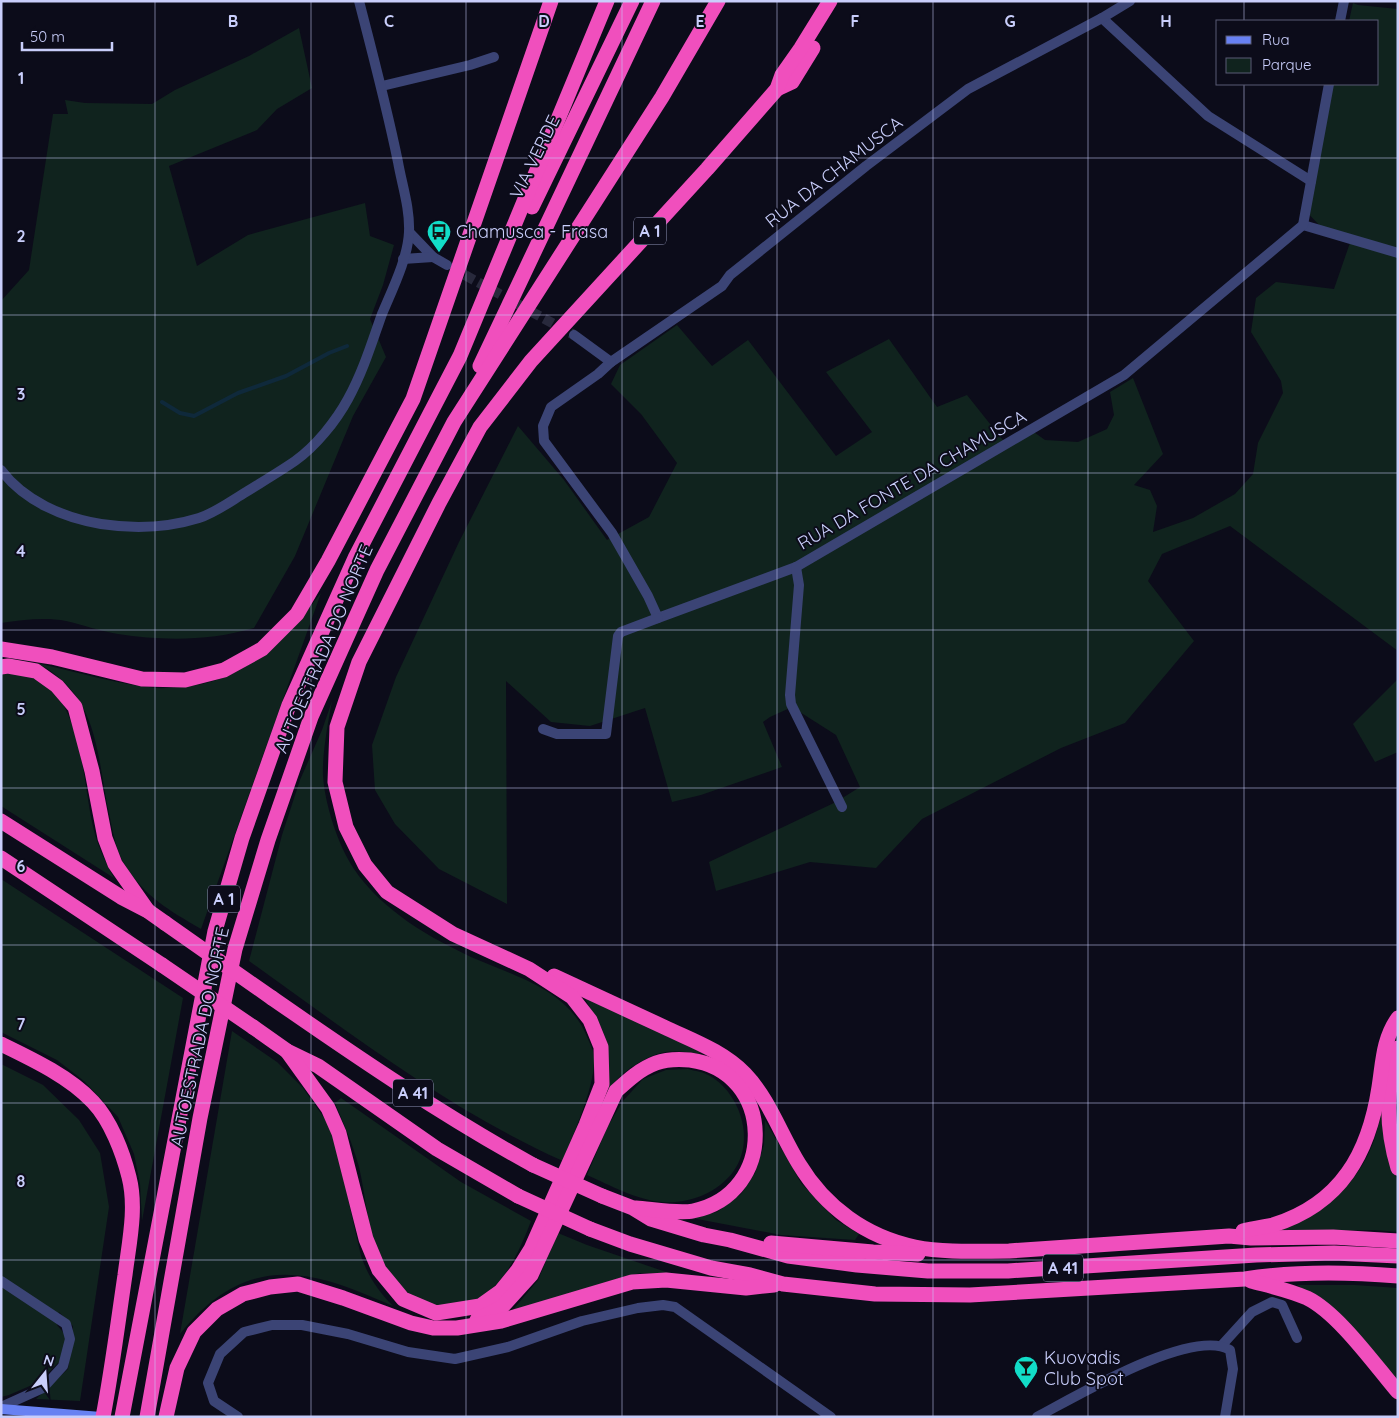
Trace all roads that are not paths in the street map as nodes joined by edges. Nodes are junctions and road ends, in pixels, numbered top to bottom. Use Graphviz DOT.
graph roads {
  1 [pos="359,1"];
  2 [pos="551,1"];
  3 [pos="607,1"];
  4 [pos="632,1"];
  5 [pos="652,1"];
  6 [pos="718,1"];
  7 [pos="830,1"];
  8 [pos="841,1"];
  9 [pos="1130,1"];
  10 [pos="1344,1"];
  11 [pos="1102,18"];
  12 [pos="1340,20"];
  13 [pos="494,57"];
  14 [pos="1329,85"];
  15 [pos="382,86"];
  16 [pos="777,89"];
  17 [pos="1311,181"];
  18 [pos="1304,225"];
  19 [pos="409,232"];
  20 [pos="1398,253"];
  21 [pos="433,258"];
  22 [pos="403,259"];
  23 [pos="447,266"];
  24 [pos="574,335"];
  25 [pos="460,356"];
  26 [pos="611,362"];
  27 [pos="454,422"];
  28 [pos="1,470"];
  29 [pos="796,567"];
  30 [pos="658,618"];
  31 [pos="9,649"];
  32 [pos="1,654"];
  33 [pos="1,667"];
  34 [pos="543,730"];
  35 [pos="842,808"];
  36 [pos="1,821"];
  37 [pos="1,858"];
  38 [pos="148,911"];
  39 [pos="529,969"];
  40 [pos="1398,1018"];
  41 [pos="1,1044"];
  42 [pos="1398,1048"];
  43 [pos="286,1051"];
  44 [pos="1398,1168"];
  45 [pos="633,1208"];
  46 [pos="1229,1236"];
  47 [pos="730,1240"];
  48 [pos="1398,1241"];
  49 [pos="939,1250"];
  50 [pos="1398,1256"];
  51 [pos="1398,1276"];
  52 [pos="1245,1280"];
  53 [pos="1,1281"];
  54 [pos="783,1284"];
  55 [pos="457,1328"];
  56 [pos="1297,1338"];
  57 [pos="1222,1346"];
  58 [pos="1398,1392"];
  59 [pos="1,1408"];
  60 [pos="102,1417"];
  61 [pos="122,1417"];
  62 [pos="147,1417"];
  63 [pos="166,1417"];
  64 [pos="238,1417"];
  65 [pos="831,1417"];
  66 [pos="1037,1417"];
  67 [pos="1225,1417"];
  1 -- 15 [label="street"];
  2 -- 31 [label="highway"];
  3 -- 25 [label="highway, AUTOESTRADA DO NORTE / A 1"];
  4 -- 25 [label="highway, VIA VERDE"];
  5 -- 27 [label="highway"];
  6 -- 27 [label="highway, AUTOESTRADA DO NORTE / A 1"];
  7 -- 16 [label="highway, A 1"];
  8 -- 16 [label="highway, A 1"];
  9 -- 11 [label="street, RUA DA CHAMUSCA"];
  10 -- 12 [label="street"];
  11 -- 17 [label="street"];
  11 -- 26 [label="street, RUA DA CHAMUSCA"];
  13 -- 15 [label="street"];
  14 -- 17 [label="street"];
  15 -- 19 [label="street"];
  16 -- 39 [label="highway, A 1"];
  17 -- 18 [label="street"];
  18 -- 20 [label="street"];
  18 -- 29 [label="street, RUA DA FONTE DA CHAMUSCA"];
  19 -- 21 [label="street"];
  19 -- 22 [label="street"];
  21 -- 22 [label="street"];
  21 -- 23 [label="street"];
  22 -- 28 [label="street"];
  24 -- 26 [label="street"];
  25 -- 61 [label="highway, AUTOESTRADA DO NORTE / A 1"];
  26 -- 30 [label="street"];
  27 -- 62 [label="highway, AUTOESTRADA DO NORTE / A 1"];
  29 -- 30 [label="street, RUA DA FONTE DA CHAMUSCA"];
  29 -- 35 [label="street"];
  30 -- 34 [label="street, RUA DA FONTE DA CHAMUSCA"];
  31 -- 32 [label="highway"];
  33 -- 38 [label="highway"];
  36 -- 38 [label="highway, A 41"];
  37 -- 43 [label="highway, A 41, bridge"];
  38 -- 45 [label="highway, A 41, bridge"];
  39 -- 43 [label="highway"];
  39 -- 49 [label="highway"];
  40 -- 46 [label="highway"];
  41 -- 60 [label="highway"];
  42 -- 44 [label="highway"];
  43 -- 54 [label="highway, A 41, bridge"];
  45 -- 47 [label="highway, A 41"];
  45 -- 55 [label="highway"];
  46 -- 48 [label="highway, A 41"];
  46 -- 49 [label="highway, A 41"];
  47 -- 49 [label="highway, A 41"];
  47 -- 50 [label="highway, A 41"];
  51 -- 52 [label="highway, A 41"];
  52 -- 54 [label="highway, A 41"];
  52 -- 58 [label="highway"];
  53 -- 59 [label="street"];
  54 -- 55 [label="highway"];
  55 -- 63 [label="highway"];
  56 -- 57 [label="street"];
  57 -- 66 [label="street"];
  57 -- 67 [label="street"];
  59 -- 60 [label="main road"];
  64 -- 65 [label="street"];
}
